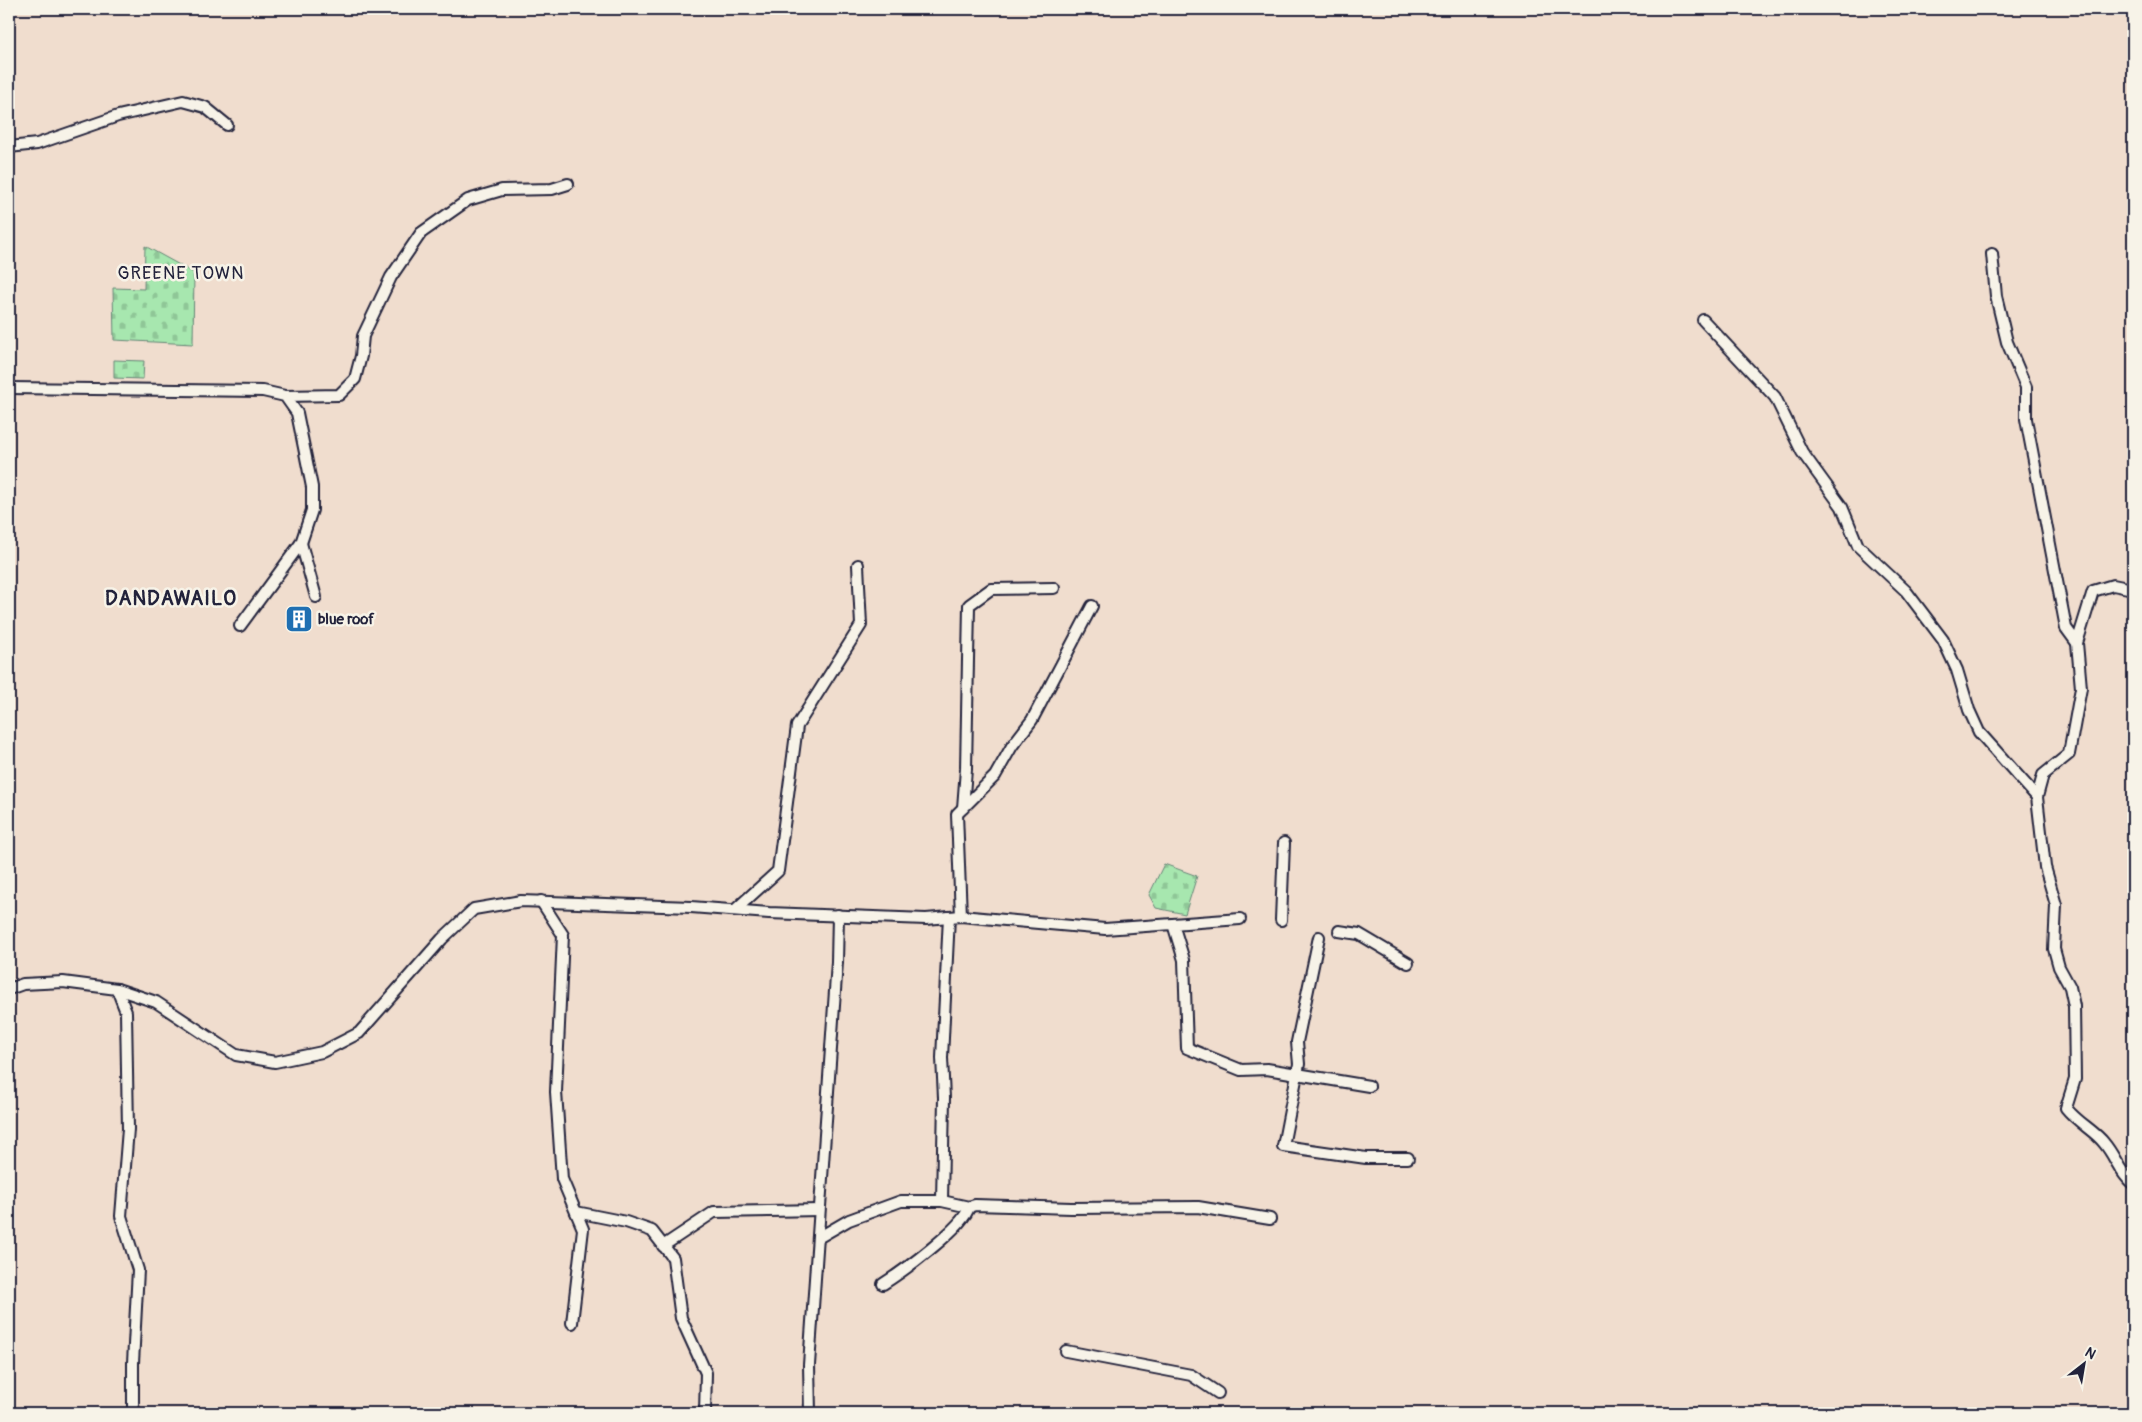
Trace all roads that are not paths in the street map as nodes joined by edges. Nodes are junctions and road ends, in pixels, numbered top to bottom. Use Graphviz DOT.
graph roads {
  1 [pos="227,125"];
  2 [pos="9,147"];
  3 [pos="568,184"];
  4 [pos="1992,254"];
  5 [pos="1703,320"];
  6 [pos="9,388"];
  7 [pos="285,396"];
  8 [pos="301,544"];
  9 [pos="858,565"];
  10 [pos="1054,588"];
  11 [pos="2133,588"];
  12 [pos="316,596"];
  13 [pos="1092,606"];
  14 [pos="240,626"];
  15 [pos="2077,643"];
  16 [pos="2037,797"];
  17 [pos="964,808"];
  18 [pos="1284,843"];
  19 [pos="541,901"];
  20 [pos="735,910"];
  21 [pos="838,915"];
  22 [pos="961,916"];
  23 [pos="950,917"];
  24 [pos="1240,919"];
  25 [pos="1281,920"];
  26 [pos="1173,924"];
  27 [pos="1339,930"];
  28 [pos="1319,937"];
  29 [pos="1408,963"];
  30 [pos="9,987"];
  31 [pos="118,989"];
  32 [pos="1297,1073"];
  33 [pos="1369,1086"];
  34 [pos="1408,1158"];
  35 [pos="2133,1184"];
  36 [pos="942,1201"];
  37 [pos="969,1207"];
  38 [pos="819,1210"];
  39 [pos="576,1212"];
  40 [pos="1270,1219"];
  41 [pos="818,1238"];
  42 [pos="664,1246"];
  43 [pos="883,1284"];
  44 [pos="572,1323"];
  45 [pos="1066,1351"];
  46 [pos="1218,1393"];
  47 [pos="135,1413"];
  48 [pos="705,1413"];
  49 [pos="810,1413"];
  1 -- 2 [label="street"];
  3 -- 7 [label="street"];
  4 -- 15 [label="street"];
  5 -- 16 [label="street"];
  6 -- 7 [label="street"];
  7 -- 8 [label="street"];
  8 -- 12 [label="street"];
  8 -- 14 [label="street"];
  9 -- 20 [label="street"];
  10 -- 17 [label="street"];
  11 -- 15 [label="street"];
  13 -- 17 [label="street"];
  15 -- 16 [label="street"];
  16 -- 35 [label="street"];
  17 -- 22 [label="street"];
  18 -- 25 [label="street"];
  19 -- 20 [label="street"];
  19 -- 31 [label="street"];
  19 -- 39 [label="street"];
  20 -- 21 [label="street"];
  21 -- 23 [label="street"];
  21 -- 38 [label="street"];
  22 -- 23 [label="street"];
  22 -- 26 [label="street"];
  23 -- 36 [label="street"];
  24 -- 26 [label="street"];
  26 -- 32 [label="street"];
  27 -- 29 [label="street"];
  28 -- 32 [label="street"];
  30 -- 31 [label="street"];
  31 -- 47 [label="street"];
  32 -- 33 [label="street"];
  32 -- 34 [label="street"];
  36 -- 37 [label="street"];
  36 -- 41 [label="street"];
  37 -- 40 [label="street"];
  37 -- 43 [label="street"];
  38 -- 41 [label="street"];
  38 -- 42 [label="street"];
  39 -- 42 [label="street"];
  39 -- 44 [label="street"];
  41 -- 49 [label="street"];
  42 -- 48 [label="street"];
  45 -- 46 [label="street"];
}
